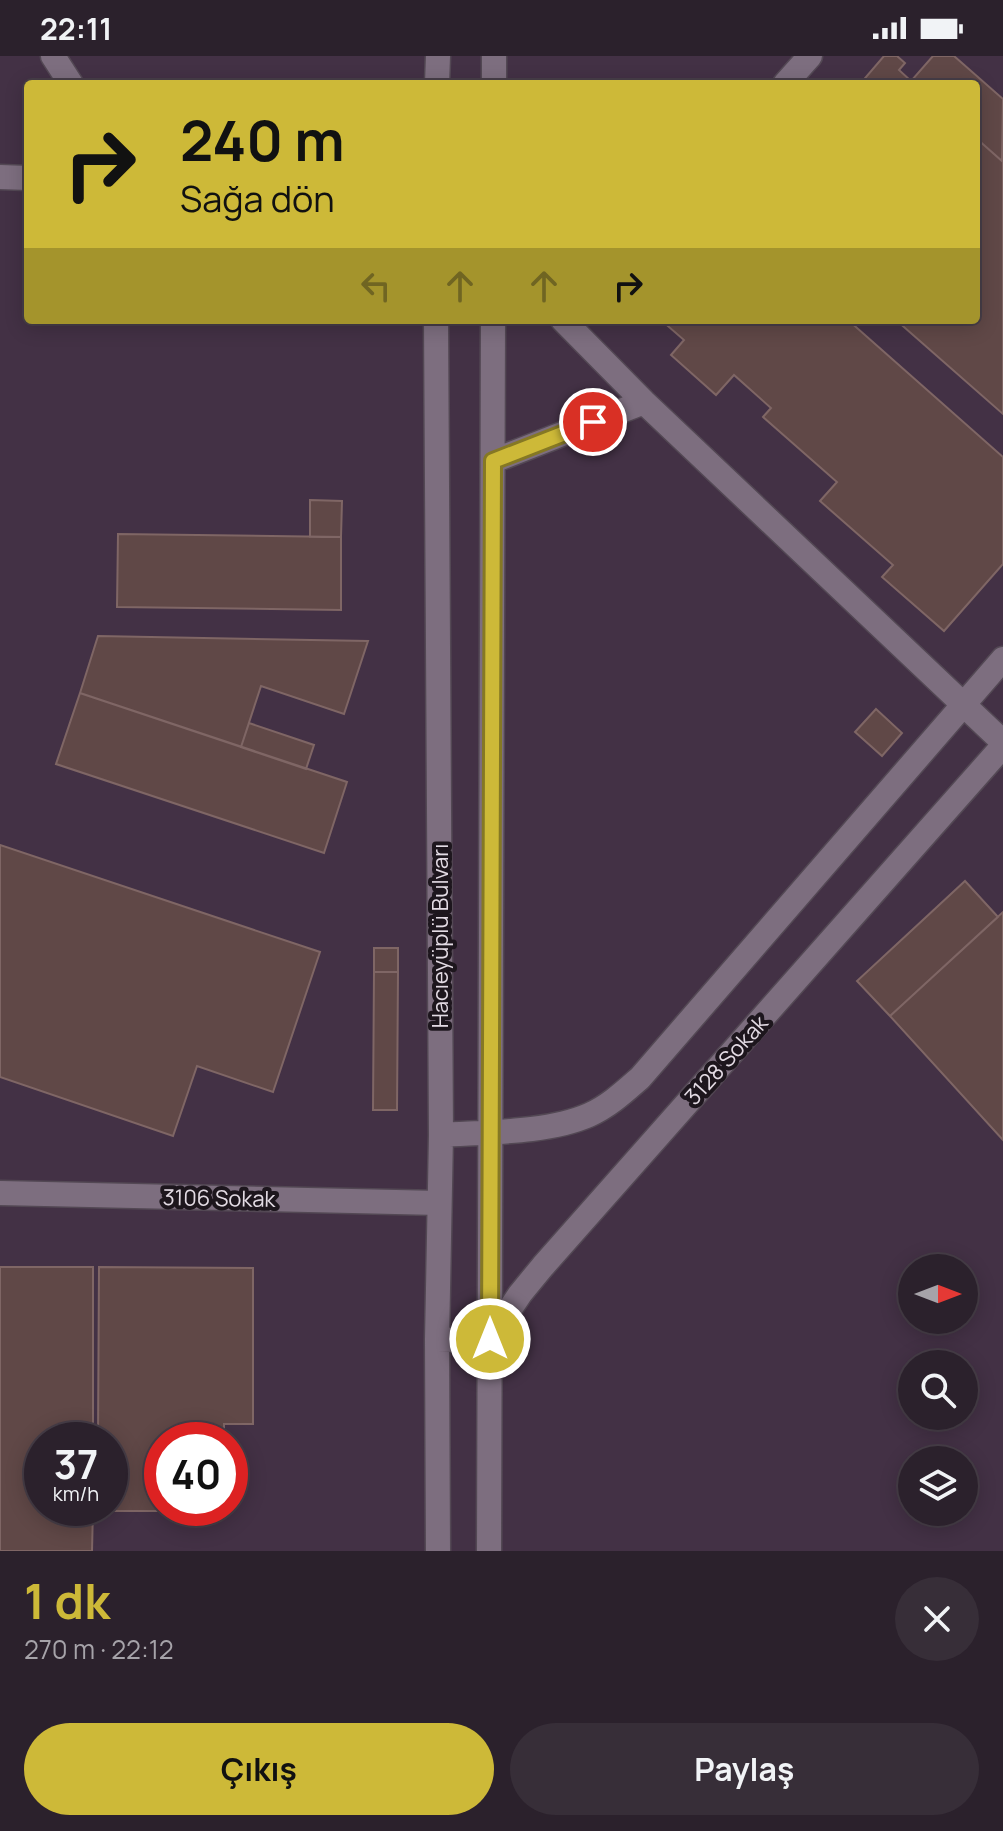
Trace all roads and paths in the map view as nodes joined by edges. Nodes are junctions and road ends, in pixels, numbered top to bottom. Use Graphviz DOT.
graph roads {
  1 [pos="53,56"];
  2 [pos="438,56"];
  3 [pos="494,56"];
  4 [pos="810,56"];
  5 [pos="68,80"];
  6 [pos="437,80"];
  7 [pos="494,80"];
  8 [pos="789,80"];
  9 [pos="0,177"];
  10 [pos="24,178"];
  11 [pos="436,324"];
  12 [pos="493,324"];
  13 [pos="572,324"];
  14 [pos="644,402"];
  15 [pos="493,461"];
  16 [pos="1003,659"];
  17 [pos="963,703"];
  18 [pos="1003,744"];
  19 [pos="491,1132"];
  20 [pos="441,1135"];
  21 [pos="0,1193"];
  22 [pos="439,1203"];
  23 [pos="490,1339"];
  24 [pos="437,1340"];
  25 [pos="438,1551"];
  26 [pos="489,1551"];
  1 -- 5 [label="street"];
  2 -- 6 [label="street"];
  3 -- 7 [label="street"];
  4 -- 8 [label="street"];
  9 -- 10 [label="street"];
  11 -- 20 [label="street, Hacıeyüplü Bulvarı"];
  12 -- 15 [label="street"];
  13 -- 14 [label="street"];
  14 -- 15 [label="street"];
  14 -- 17 [label="street"];
  15 -- 19 [label="street"];
  16 -- 17 [label="street"];
  17 -- 18 [label="street"];
  17 -- 19 [label="street"];
  18 -- 23 [label="street, 3128 Sokak"];
  19 -- 20 [label="street"];
  19 -- 23 [label="street"];
  20 -- 22 [label="street, Hacıeyüplü Bulvarı"];
  21 -- 22 [label="street, 3106 Sokak"];
  22 -- 24 [label="street, Hacıeyüplü Bulvarı"];
  23 -- 24 [label="street"];
  23 -- 26 [label="street"];
  24 -- 25 [label="street, Hacıeyüplü Bulvarı"];
}
